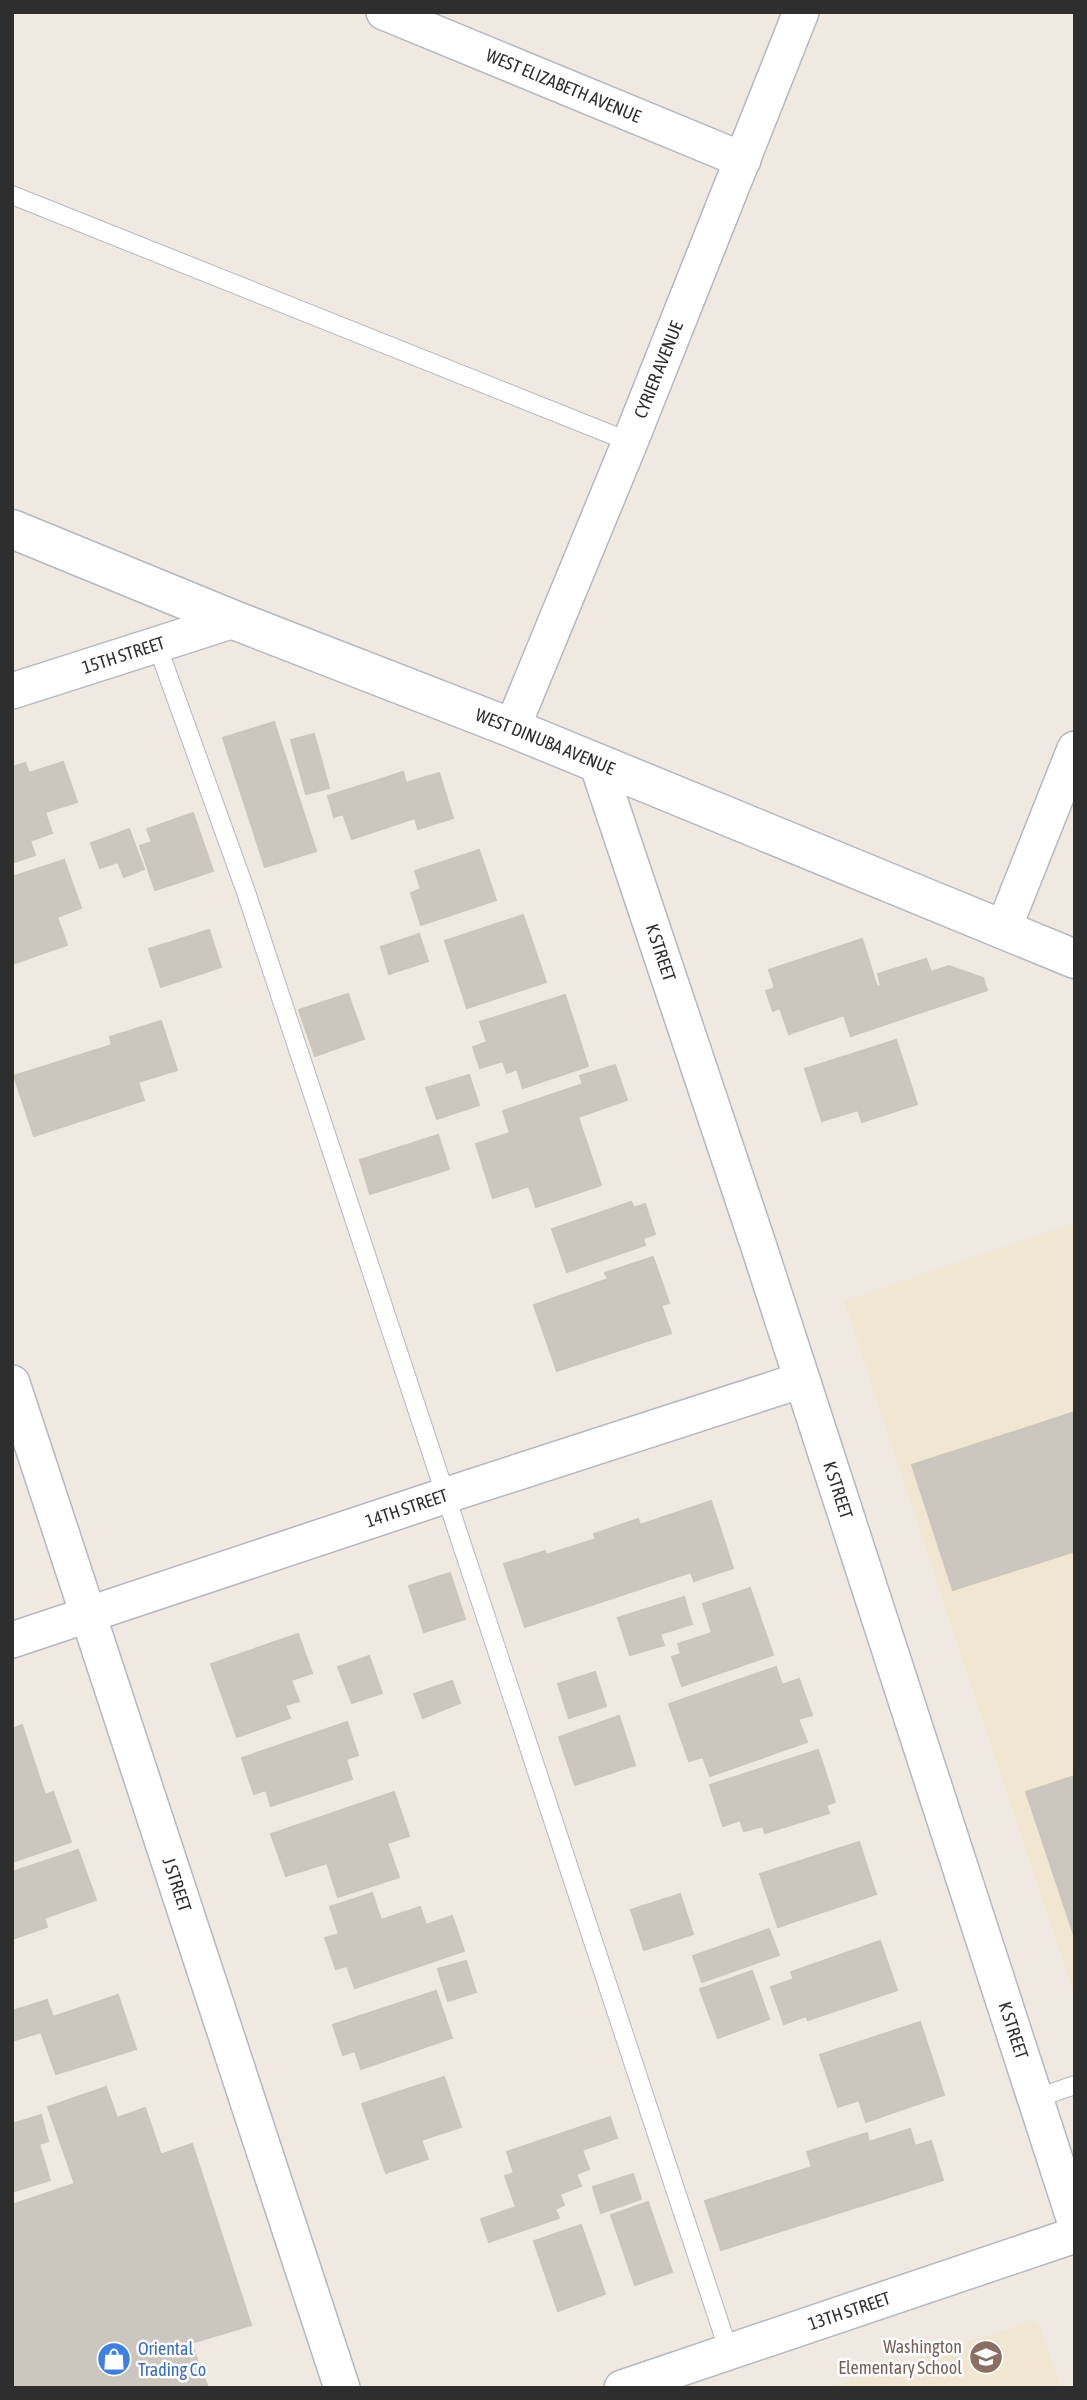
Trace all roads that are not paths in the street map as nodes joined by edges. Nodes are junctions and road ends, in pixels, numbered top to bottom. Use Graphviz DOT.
graph roads {
  1 [pos="384,12"];
  2 [pos="802,12"];
  3 [pos="743,160"];
  4 [pos="12,195"];
  5 [pos="630,442"];
  6 [pos="12,529"];
  7 [pos="234,620"];
  8 [pos="157,645"];
  9 [pos="12,691"];
  10 [pos="512,728"];
  11 [pos="1075,749"];
  12 [pos="597,763"];
  13 [pos="1003,930"];
  14 [pos="1075,959"];
  15 [pos="802,1380"];
  16 [pos="12,1383"];
  17 [pos="444,1496"];
  18 [pos="87,1615"];
  19 [pos="12,1640"];
  20 [pos="1075,2085"];
  21 [pos="1037,2098"];
  22 [pos="1075,2221"];
  23 [pos="1075,2235"];
  24 [pos="729,2352"];
  25 [pos="342,2388"];
  26 [pos="622,2388"];
  1 -- 3 [label="street, WEST ELIZABETH AVENUE"];
  2 -- 3 [label="street, CYRIER AVENUE"];
  3 -- 5 [label="street, CYRIER AVENUE"];
  4 -- 5 [label="lane"];
  5 -- 10 [label="street, CYRIER AVENUE"];
  6 -- 7 [label="street, WEST DINUBA AVENUE"];
  7 -- 8 [label="street, 15TH STREET"];
  7 -- 10 [label="street, WEST DINUBA AVENUE"];
  8 -- 9 [label="street, 15TH STREET"];
  8 -- 17 [label="lane"];
  10 -- 12 [label="street, WEST DINUBA AVENUE"];
  11 -- 13 [label="street"];
  12 -- 13 [label="street, WEST DINUBA AVENUE"];
  12 -- 15 [label="street, K STREET"];
  13 -- 14 [label="street, WEST DINUBA AVENUE"];
  15 -- 17 [label="street, 14TH STREET"];
  15 -- 21 [label="street, K STREET"];
  16 -- 18 [label="street, J STREET"];
  17 -- 18 [label="street, 14TH STREET"];
  17 -- 24 [label="lane"];
  18 -- 19 [label="street, 14TH STREET"];
  18 -- 25 [label="street, J STREET"];
  20 -- 21 [label="lane"];
  21 -- 22 [label="street, K STREET"];
  23 -- 24 [label="street, 13TH STREET"];
  24 -- 26 [label="street, 13TH STREET"];
}
